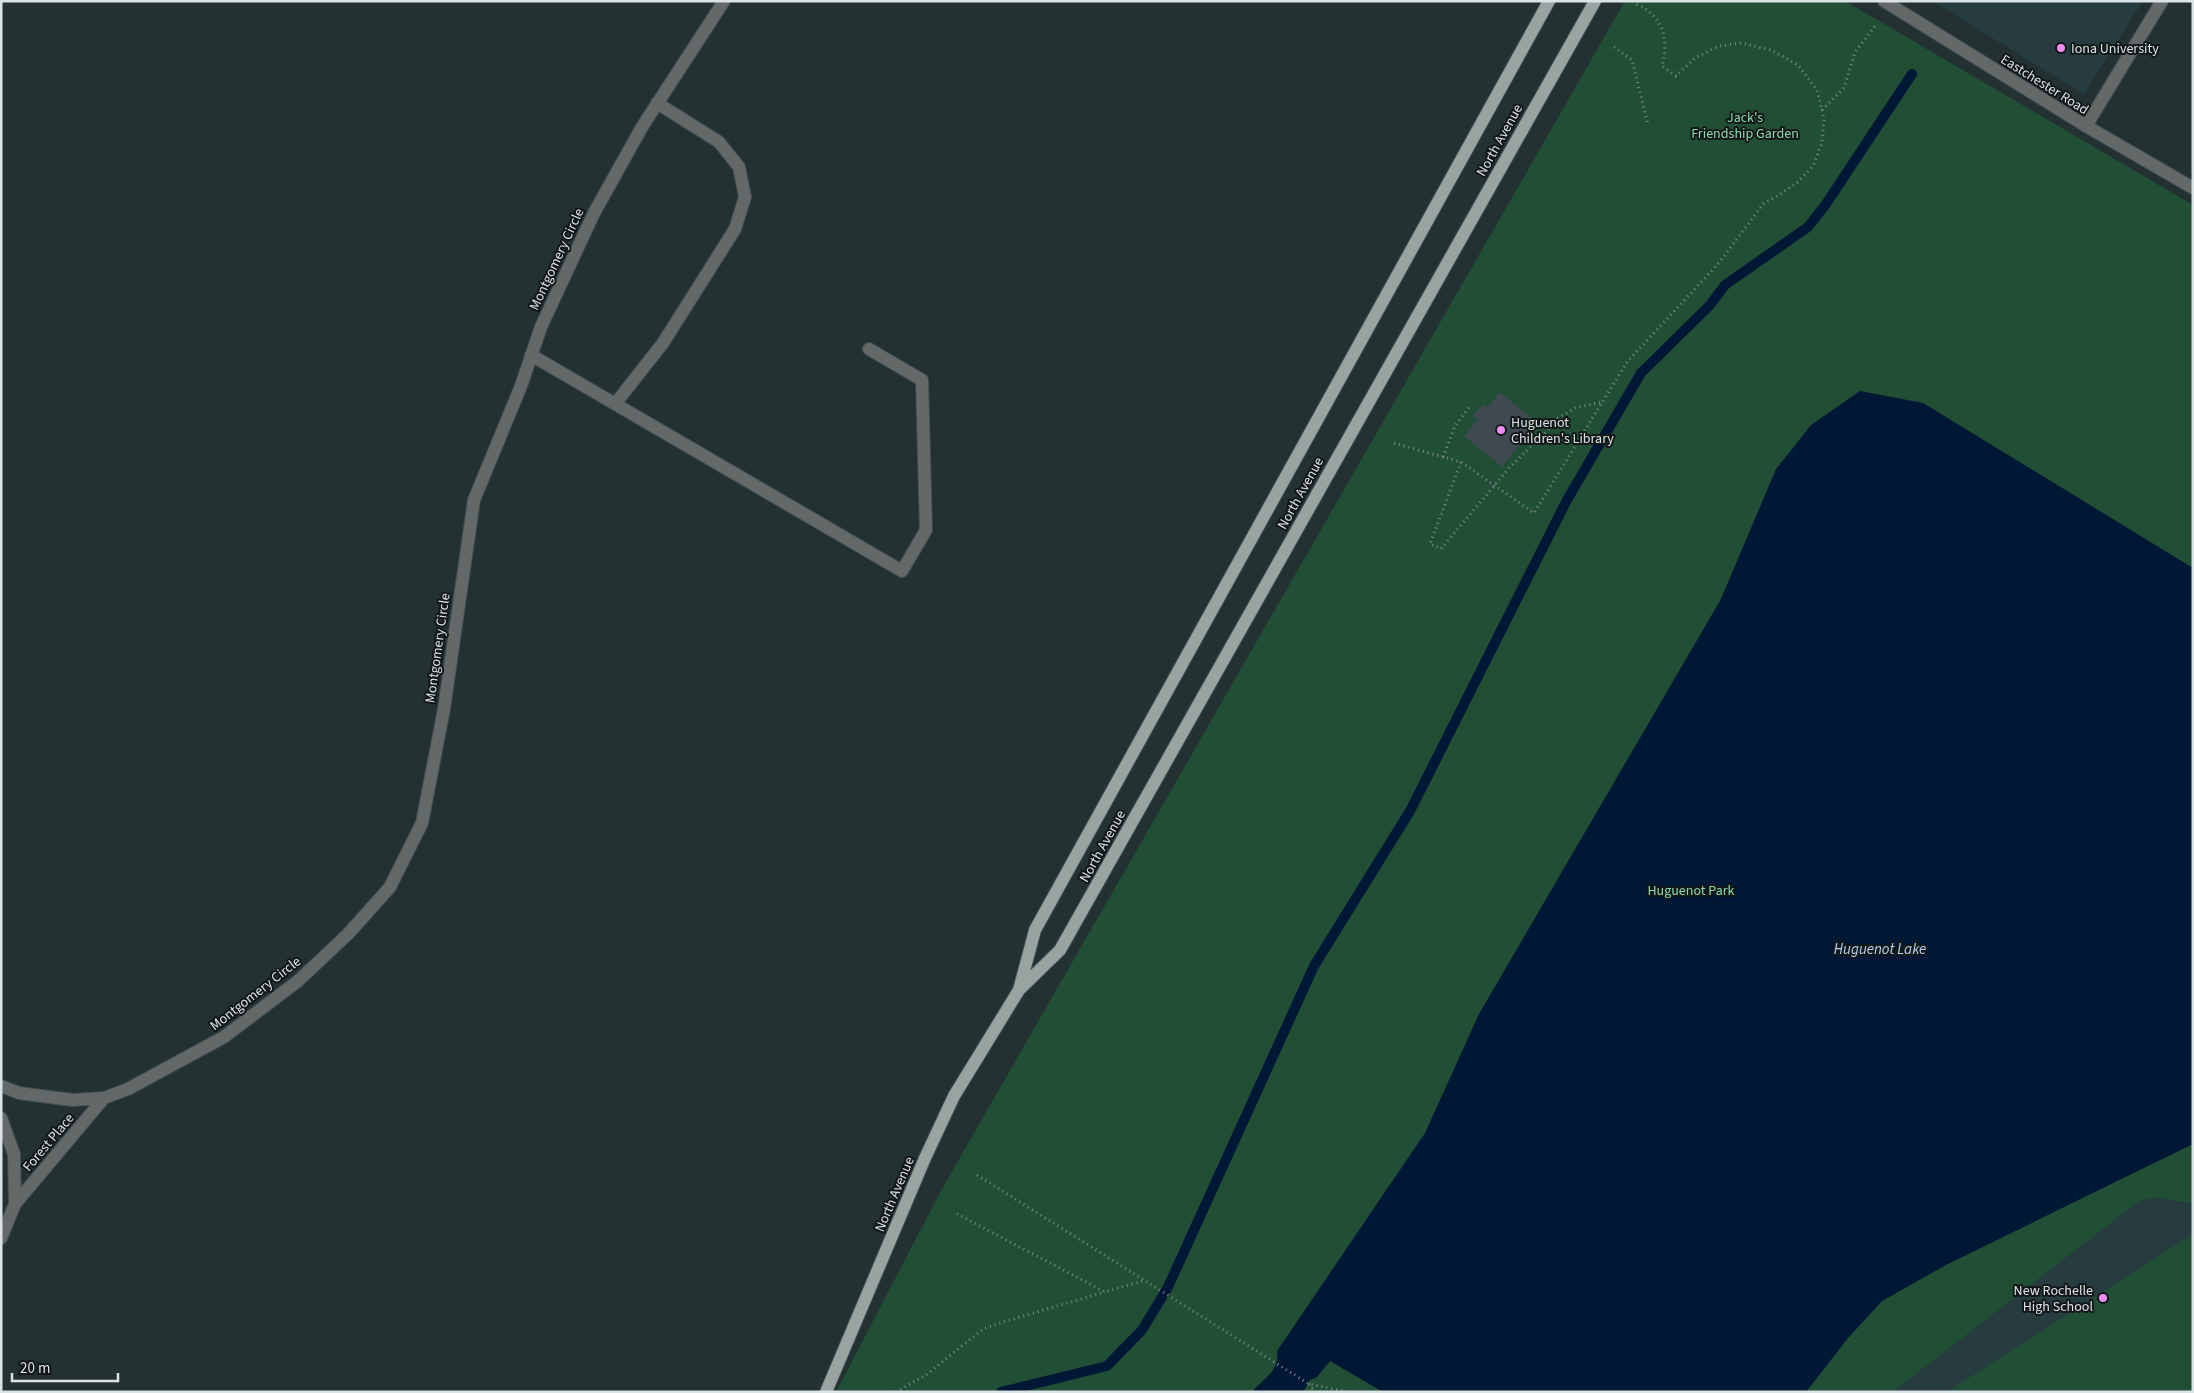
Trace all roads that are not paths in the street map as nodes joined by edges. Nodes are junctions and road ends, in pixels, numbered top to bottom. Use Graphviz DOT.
graph roads {
  1 [pos="724,1"];
  2 [pos="1548,1"];
  3 [pos="1594,1"];
  4 [pos="1884,1"];
  5 [pos="2162,1"];
  6 [pos="657,104"];
  7 [pos="2086,126"];
  8 [pos="2193,188"];
  9 [pos="869,348"];
  10 [pos="531,355"];
  11 [pos="615,404"];
  12 [pos="1019,990"];
  13 [pos="1,1086"];
  14 [pos="104,1098"];
  15 [pos="1,1118"];
  16 [pos="15,1204"];
  17 [pos="1,1238"];
  18 [pos="826,1390"];
  1 -- 6 [label="street, Montgomery Circle"];
  2 -- 12 [label="main road, North Avenue"];
  3 -- 12 [label="main road, North Avenue"];
  4 -- 7 [label="street, Eastchester Road"];
  5 -- 7 [label="street"];
  6 -- 10 [label="street, Montgomery Circle"];
  6 -- 11 [label="street"];
  7 -- 8 [label="street, Eastchester Road"];
  9 -- 11 [label="street"];
  10 -- 11 [label="street"];
  10 -- 14 [label="street, Montgomery Circle"];
  12 -- 18 [label="main road, North Avenue"];
  13 -- 14 [label="street, Montgomery Circle"];
  14 -- 16 [label="street, Forest Place"];
  15 -- 16 [label="street, Forest Place"];
  16 -- 17 [label="street, Forest Place"];
}
